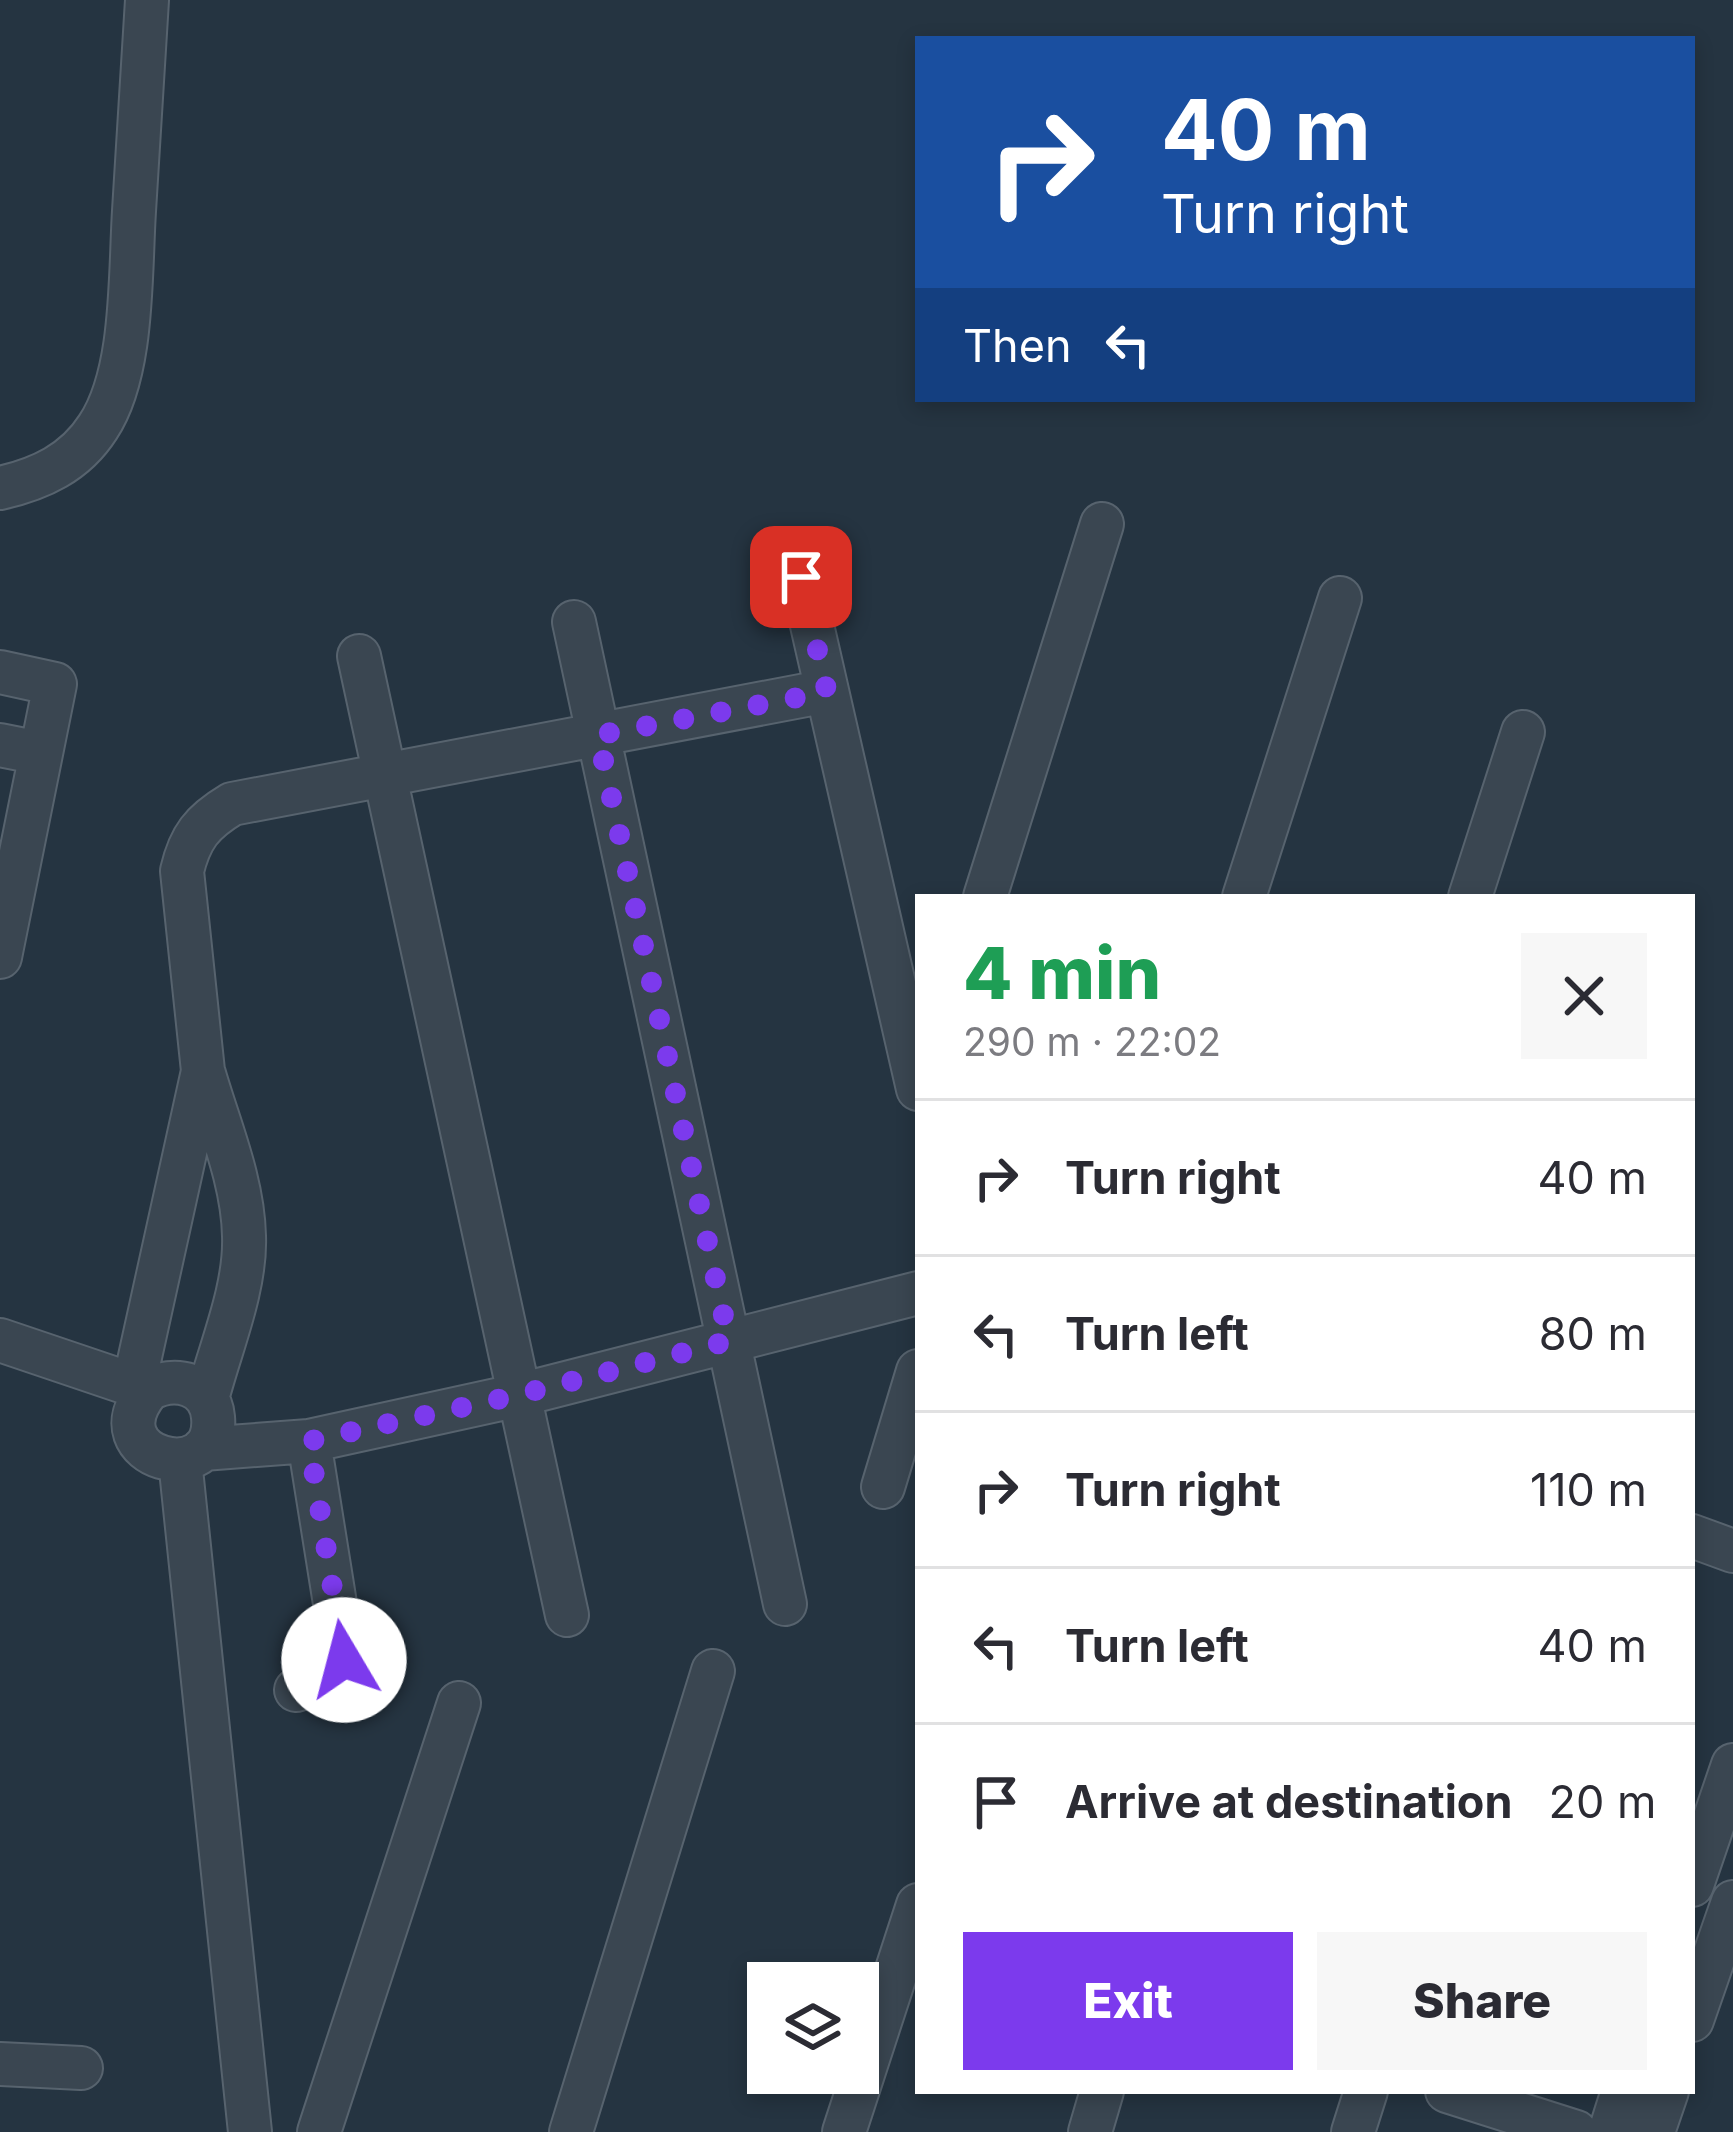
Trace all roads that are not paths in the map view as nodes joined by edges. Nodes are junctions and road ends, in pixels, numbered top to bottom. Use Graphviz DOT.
graph roads {
  1 [pos="147,0"];
  2 [pos="0,488"];
  3 [pos="1102,524"];
  4 [pos="801,577"];
  5 [pos="1340,598"];
  6 [pos="574,622"];
  7 [pos="359,656"];
  8 [pos="0,672"];
  9 [pos="827,692"];
  10 [pos="1523,732"];
  11 [pos="598,735"];
  12 [pos="20,749"];
  13 [pos="385,775"];
  14 [pos="986,894"];
  15 [pos="1245,894"];
  16 [pos="1472,894"];
  17 [pos="0,957"];
  18 [pos="202,1071"];
  19 [pos="915,1076"];
  20 [pos="915,1294"];
  21 [pos="0,1340"];
  22 [pos="729,1341"];
  23 [pos="915,1381"];
  24 [pos="141,1387"];
  25 [pos="518,1395"];
  26 [pos="207,1399"];
  27 [pos="309,1441"];
  28 [pos="192,1455"];
  29 [pos="883,1487"];
  30 [pos="1695,1537"];
  31 [pos="1733,1551"];
  32 [pos="785,1604"];
  33 [pos="566,1616"];
  34 [pos="713,1671"];
  35 [pos="296,1690"];
  36 [pos="459,1703"];
  37 [pos="1733,1765"];
  38 [pos="1695,1877"];
  39 [pos="1733,1902"];
  40 [pos="915,1914"];
  41 [pos="1695,2011"];
  42 [pos="0,2064"];
  43 [pos="81,2068"];
  44 [pos="1101,2094"];
  45 [pos="1365,2094"];
  46 [pos="1456,2094"];
  47 [pos="1622,2094"];
  48 [pos="1666,2094"];
  49 [pos="250,2132"];
  50 [pos="319,2132"];
  51 [pos="571,2132"];
  52 [pos="844,2132"];
  53 [pos="1090,2132"];
  54 [pos="1353,2132"];
  55 [pos="1576,2132"];
  56 [pos="1610,2132"];
  57 [pos="1653,2132"];
  1 -- 2 [label="street"];
  3 -- 14 [label="street"];
  4 -- 9 [label="street"];
  5 -- 15 [label="street"];
  6 -- 11 [label="street"];
  7 -- 13 [label="street"];
  8 -- 12 [label="street"];
  9 -- 11 [label="street"];
  9 -- 19 [label="street"];
  10 -- 16 [label="street"];
  11 -- 13 [label="street"];
  11 -- 22 [label="street"];
  12 -- 17 [label="street"];
  13 -- 18 [label="street"];
  13 -- 25 [label="street"];
  18 -- 24 [label="street"];
  18 -- 26 [label="street"];
  20 -- 22 [label="street"];
  21 -- 24 [label="street"];
  22 -- 25 [label="street"];
  22 -- 32 [label="street"];
  23 -- 29 [label="street"];
  24 -- 26 [label="street"];
  24 -- 28 [label="street"];
  25 -- 27 [label="street"];
  25 -- 33 [label="street"];
  26 -- 28 [label="street"];
  27 -- 28 [label="street"];
  27 -- 35 [label="street"];
  28 -- 49 [label="street"];
  30 -- 31 [label="street"];
  34 -- 51 [label="street"];
  36 -- 50 [label="street"];
  37 -- 38 [label="street"];
  39 -- 41 [label="street"];
  40 -- 52 [label="street"];
  42 -- 43 [label="street"];
  44 -- 53 [label="street"];
  45 -- 54 [label="street"];
  46 -- 55 [label="street"];
  47 -- 56 [label="street"];
  48 -- 57 [label="street"];
}
